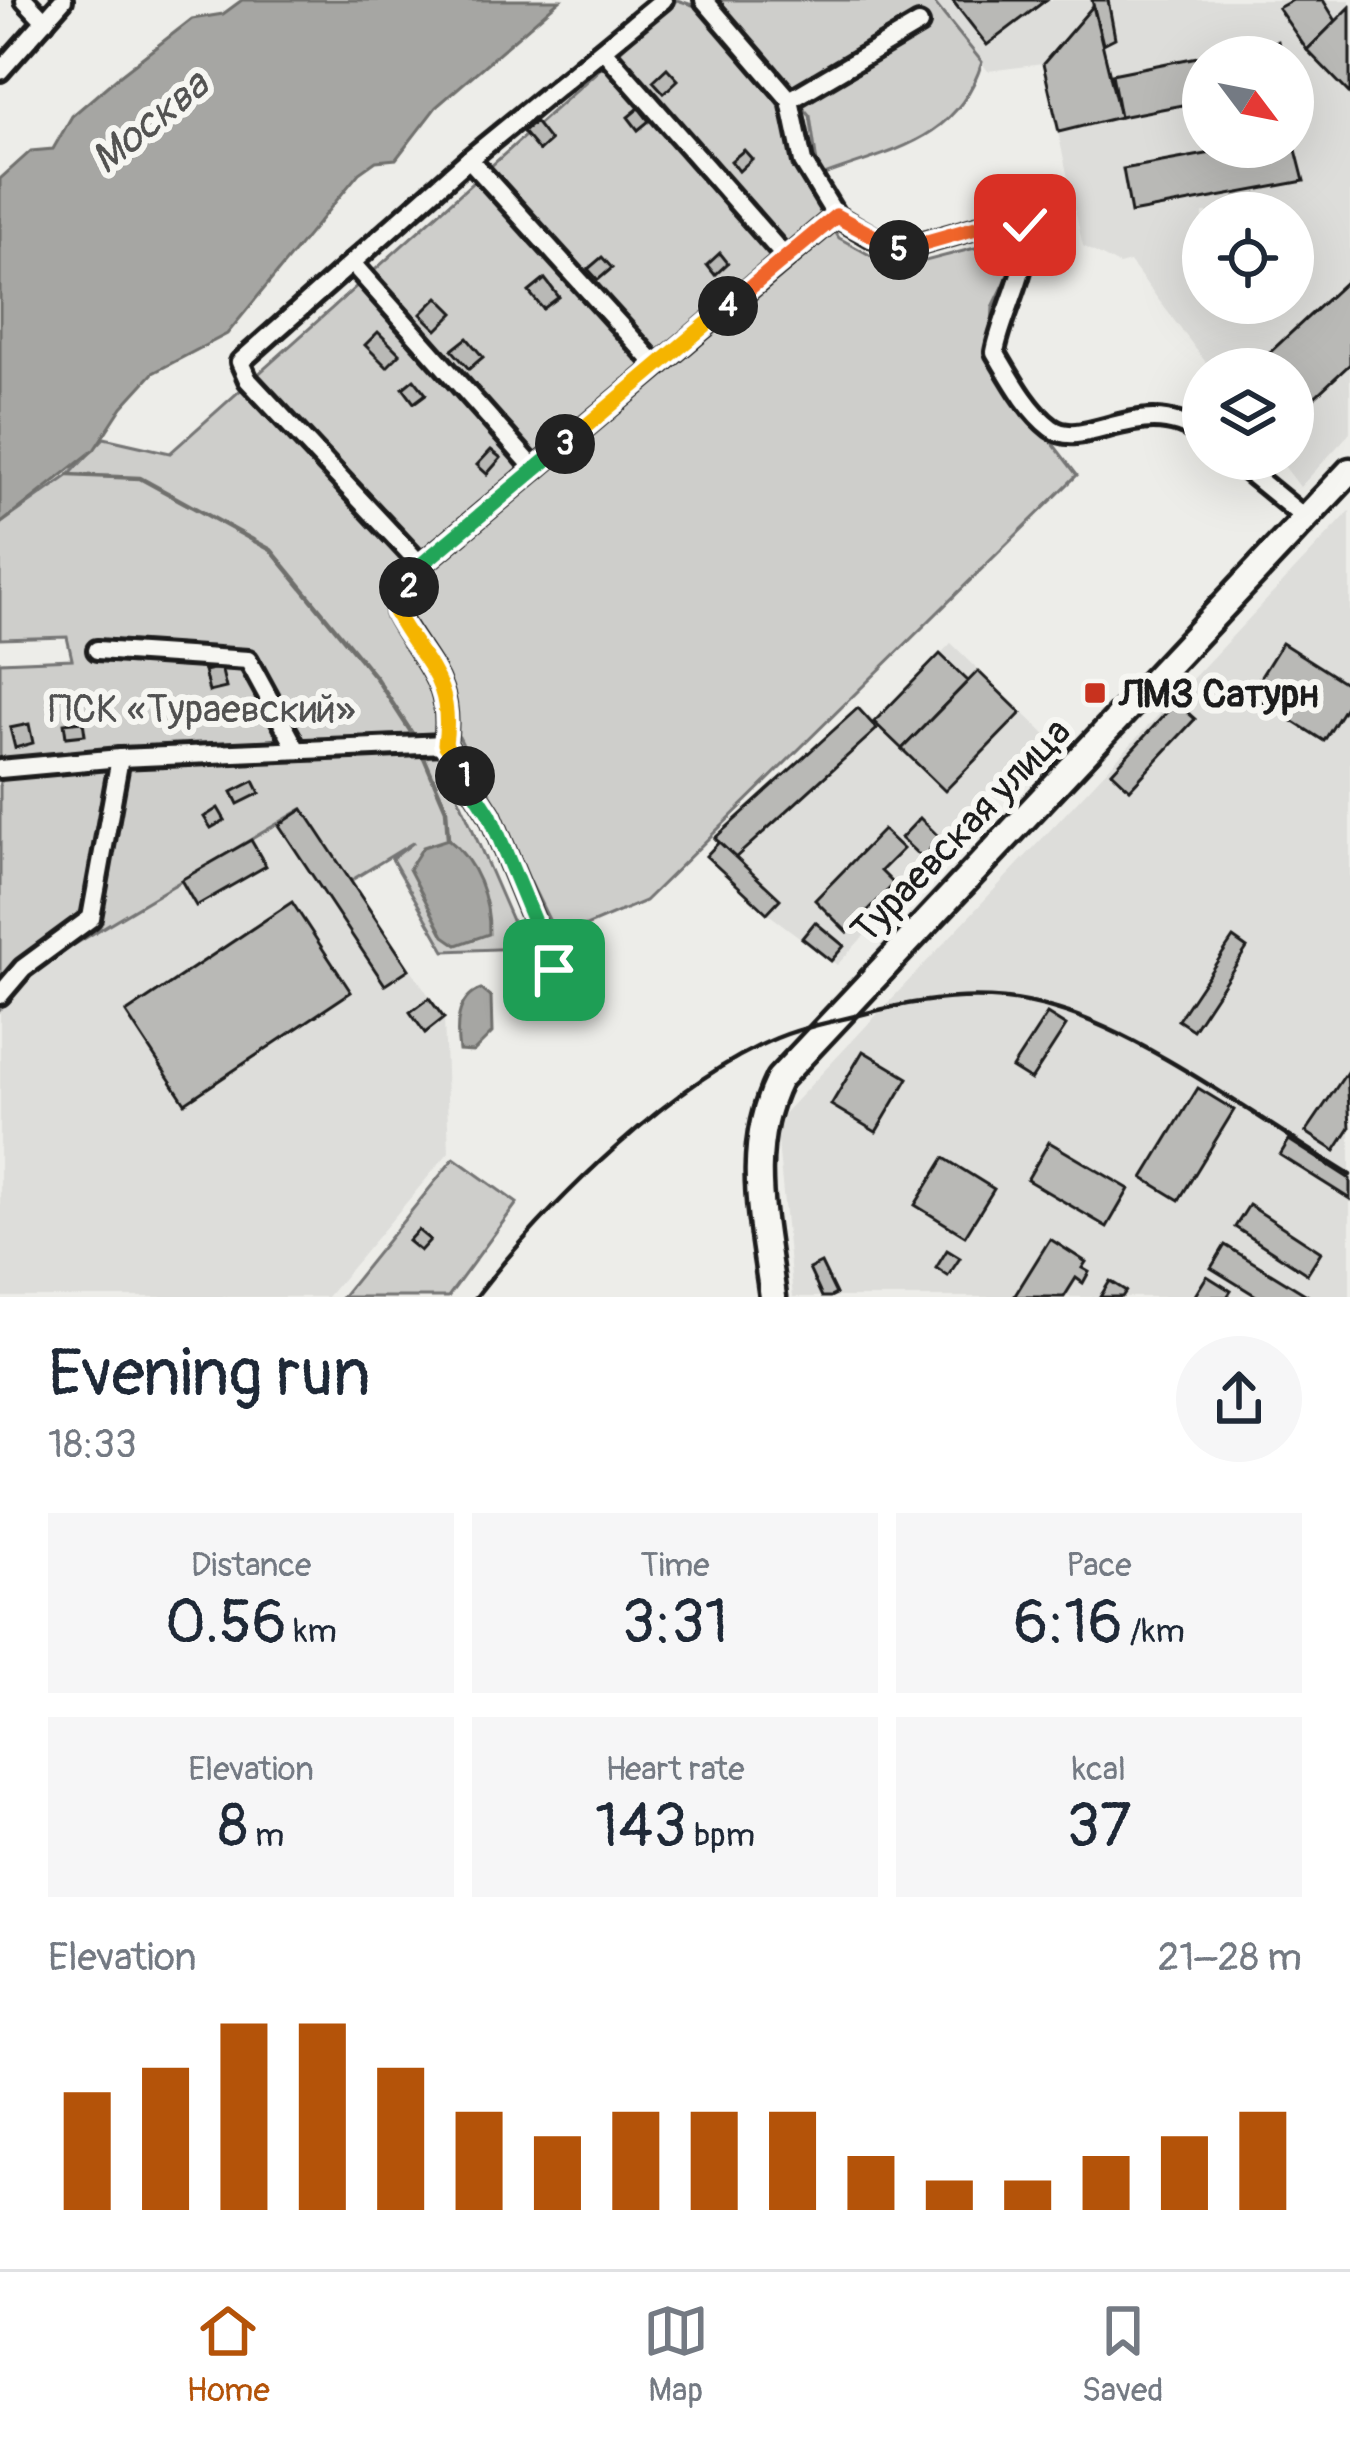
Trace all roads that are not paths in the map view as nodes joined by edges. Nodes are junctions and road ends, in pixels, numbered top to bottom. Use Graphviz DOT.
graph roads {
  1 [pos="25,0"];
  2 [pos="63,0"];
  3 [pos="663,0"];
  4 [pos="704,0"];
  5 [pos="44,21"];
  6 [pos="919,24"];
  7 [pos="605,52"];
  8 [pos="0,71"];
  9 [pos="790,100"];
  10 [pos="469,160"];
  11 [pos="836,216"];
  12 [pos="786,258"];
  13 [pos="352,263"];
  14 [pos="657,366"];
  15 [pos="1182,425"];
  16 [pos="536,469"];
  17 [pos="1350,471"];
  18 [pos="1258,480"];
  19 [pos="1306,519"];
  20 [pos="421,565"];
  21 [pos="97,650"];
  22 [pos="445,744"];
  23 [pos="297,750"];
  24 [pos="120,758"];
  25 [pos="0,769"];
  26 [pos="554,970"];
  27 [pos="0,994"];
  28 [pos="773,1297"];
  1 -- 5 [label="street"];
  2 -- 5 [label="street"];
  3 -- 7 [label="street"];
  4 -- 9 [label="street"];
  5 -- 8 [label="street"];
  6 -- 9 [label="street"];
  7 -- 10 [label="street"];
  7 -- 12 [label="street"];
  9 -- 11 [label="street"];
  10 -- 13 [label="street"];
  10 -- 14 [label="street"];
  11 -- 12 [label="street"];
  11 -- 15 [label="street"];
  12 -- 14 [label="street"];
  13 -- 16 [label="street"];
  13 -- 20 [label="street"];
  14 -- 16 [label="street"];
  16 -- 20 [label="street"];
  17 -- 19 [label="main road, Тураевская улица"];
  18 -- 19 [label="street"];
  19 -- 28 [label="main road, Тураевская улица"];
  20 -- 22 [label="street"];
  21 -- 23 [label="street"];
  22 -- 23 [label="street"];
  22 -- 26 [label="street"];
  23 -- 24 [label="street"];
  24 -- 25 [label="street"];
  24 -- 27 [label="street"];
}
